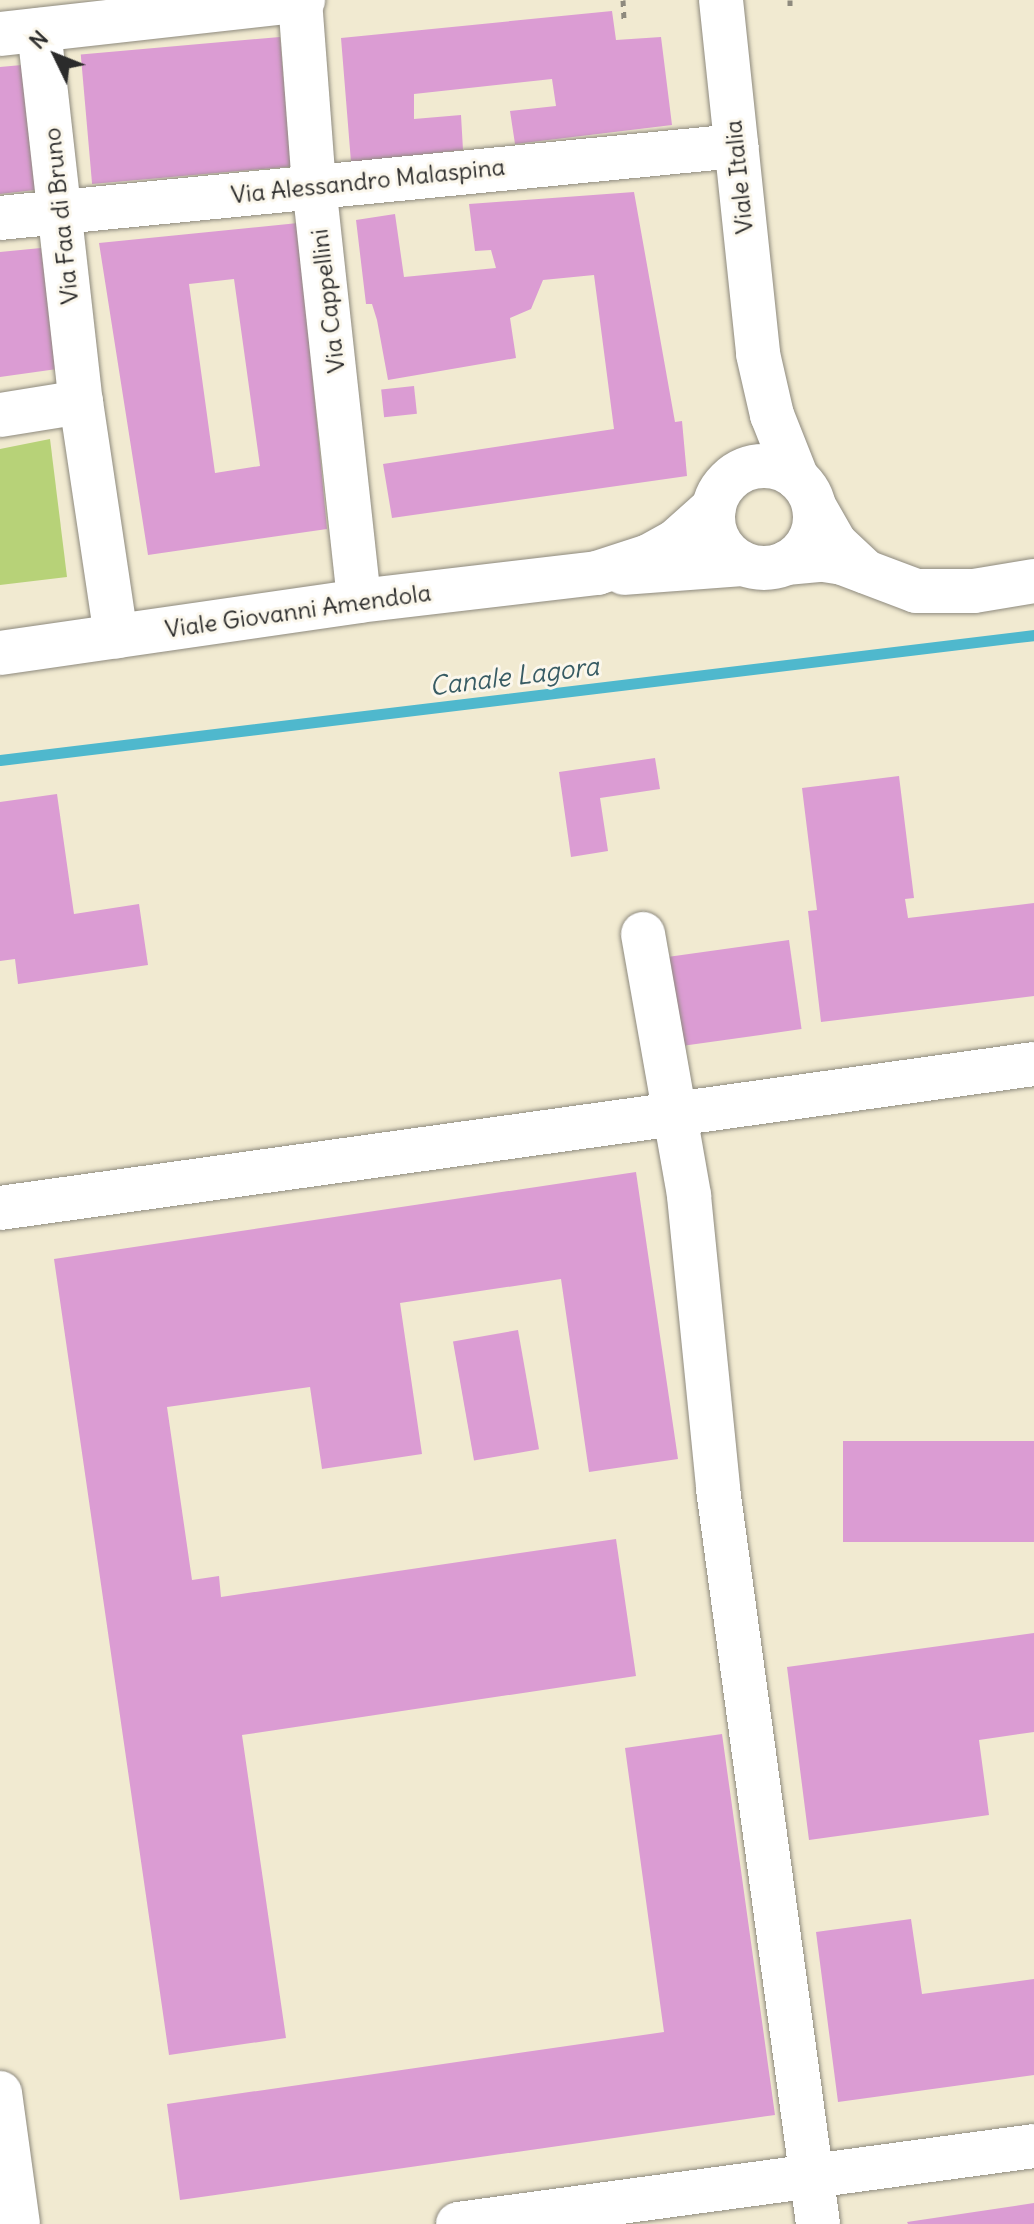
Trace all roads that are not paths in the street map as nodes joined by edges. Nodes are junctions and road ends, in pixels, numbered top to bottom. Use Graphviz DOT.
graph roads {
  1 [pos="302,0"];
  2 [pos="721,0"];
  3 [pos="20,32"];
  4 [pos="736,146"];
  5 [pos="314,185"];
  6 [pos="61,212"];
  7 [pos="0,218"];
  8 [pos="758,354"];
  9 [pos="81,402"];
  10 [pos="0,415"];
  11 [pos="724,491"];
  12 [pos="806,492"];
  13 [pos="765,564"];
  14 [pos="866,572"];
  15 [pos="597,573"];
  16 [pos="1034,581"];
  17 [pos="359,601"];
  18 [pos="116,636"];
  19 [pos="0,653"];
  20 [pos="643,934"];
  21 [pos="1034,1064"];
  22 [pos="673,1114"];
  23 [pos="0,1208"];
  24 [pos="0,2093"];
  25 [pos="1034,2146"];
  26 [pos="811,2176"];
  27 [pos="18,2224"];
  28 [pos="458,2224"];
  29 [pos="818,2224"];
  1 -- 3 [label="street"];
  1 -- 5 [label="street, Via Cappellini"];
  2 -- 4 [label="street, Viale Italia"];
  3 -- 6 [label="street, Via Faa di Bruno"];
  4 -- 5 [label="street, Via Alessandro Malaspina"];
  4 -- 8 [label="street, Viale Italia"];
  5 -- 6 [label="street, Via Alessandro Malaspina"];
  5 -- 17 [label="street, Via Cappellini"];
  6 -- 7 [label="street, Via Alessandro Malaspina"];
  6 -- 9 [label="street, Via Faa di Bruno"];
  8 -- 11 [label="street, Viale Italia"];
  8 -- 12 [label="street, Viale Italia"];
  9 -- 10 [label="street"];
  9 -- 18 [label="street, Via Faa di Bruno"];
  11 -- 12 [label="street"];
  11 -- 13 [label="street"];
  11 -- 15 [label="street, Viale Giovanni Amendola"];
  12 -- 13 [label="street"];
  12 -- 14 [label="street, Viale Italia"];
  13 -- 14 [label="street, Viale Giovanni Amendola"];
  13 -- 15 [label="street, Viale Giovanni Amendola"];
  14 -- 16 [label="street, Viale Giovanni Amendola"];
  15 -- 17 [label="street, Viale Giovanni Amendola"];
  17 -- 18 [label="street, Viale Giovanni Amendola"];
  18 -- 19 [label="street, Viale Giovanni Amendola"];
  20 -- 22 [label="street"];
  21 -- 22 [label="street"];
  22 -- 23 [label="street"];
  22 -- 26 [label="street"];
  24 -- 27 [label="street"];
  25 -- 26 [label="street"];
  26 -- 28 [label="street"];
  26 -- 29 [label="street"];
}
